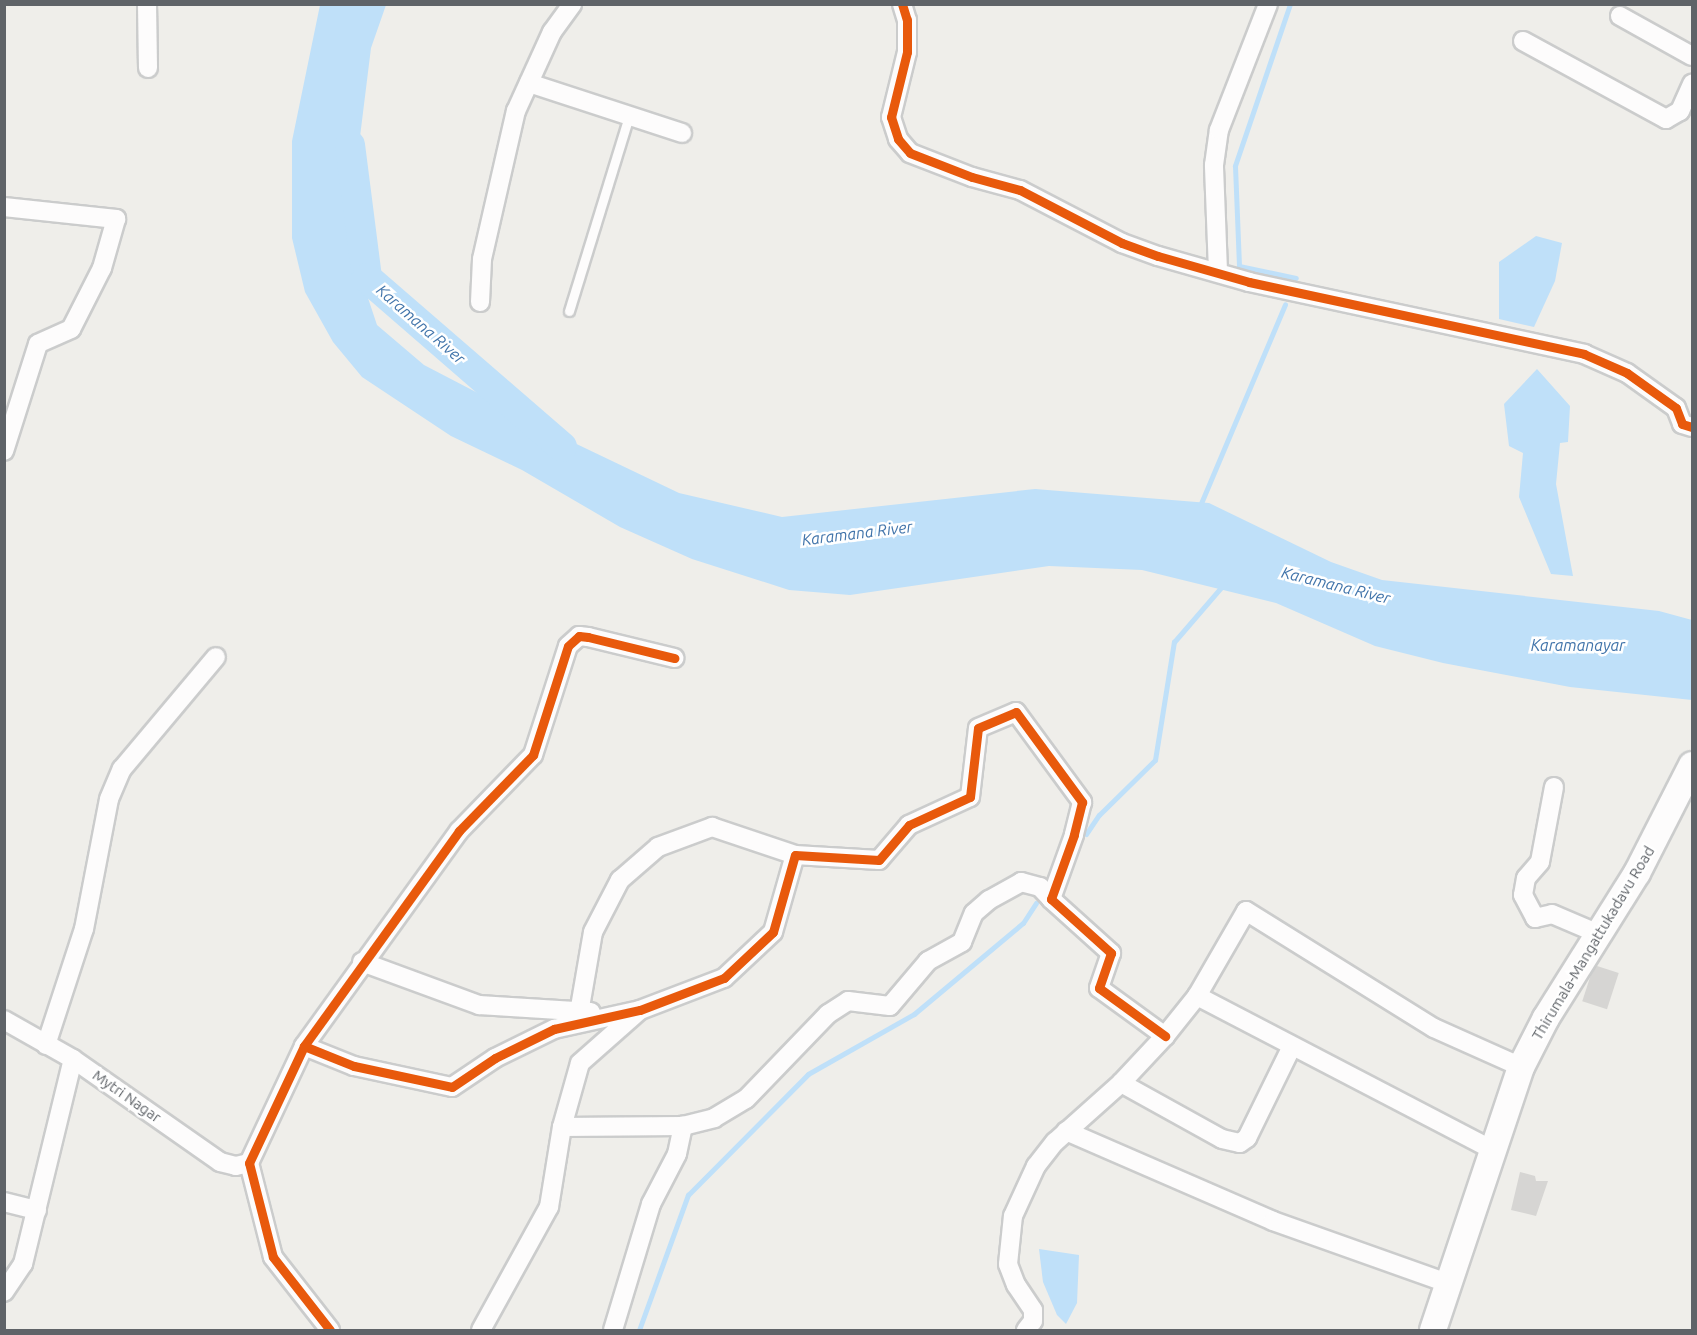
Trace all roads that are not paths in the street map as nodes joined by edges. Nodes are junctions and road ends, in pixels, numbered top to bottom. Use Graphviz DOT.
graph roads {
  1 [pos="147,4"];
  2 [pos="572,4"];
  3 [pos="902,4"];
  4 [pos="1268,4"];
  5 [pos="1620,16"];
  6 [pos="1523,41"];
  7 [pos="1692,57"];
  8 [pos="148,68"];
  9 [pos="529,83"];
  10 [pos="1692,84"];
  11 [pos="629,116"];
  12 [pos="682,133"];
  13 [pos="4,207"];
  14 [pos="1218,271"];
  15 [pos="480,302"];
  16 [pos="569,311"];
  17 [pos="1692,427"];
  18 [pos="4,451"];
  19 [pos="216,657"];
  20 [pos="674,658"];
  21 [pos="1692,765"];
  22 [pos="1554,787"];
  23 [pos="795,855"];
  24 [pos="1051,899"];
  25 [pos="1599,934"];
  26 [pos="362,962"];
  27 [pos="1197,996"];
  28 [pos="640,1010"];
  29 [pos="579,1013"];
  30 [pos="4,1020"];
  31 [pos="1165,1036"];
  32 [pos="46,1045"];
  33 [pos="304,1046"];
  34 [pos="1291,1048"];
  35 [pos="73,1059"];
  36 [pos="1521,1067"];
  37 [pos="1121,1083"];
  38 [pos="562,1126"];
  39 [pos="683,1126"];
  40 [pos="1066,1131"];
  41 [pos="1493,1150"];
  42 [pos="249,1163"];
  43 [pos="4,1202"];
  44 [pos="37,1210"];
  45 [pos="1450,1284"];
  46 [pos="4,1292"];
  47 [pos="330,1330"];
  48 [pos="481,1330"];
  49 [pos="613,1330"];
  50 [pos="1026,1330"];
  51 [pos="1433,1330"];
  1 -- 8 [label="street"];
  2 -- 9 [label="street"];
  3 -- 14 [label="street"];
  4 -- 14 [label="street"];
  5 -- 7 [label="street"];
  6 -- 10 [label="street"];
  9 -- 11 [label="street"];
  9 -- 15 [label="street"];
  11 -- 12 [label="street"];
  11 -- 16 [label="lane"];
  13 -- 18 [label="street"];
  14 -- 17 [label="street"];
  19 -- 32 [label="street"];
  20 -- 26 [label="street"];
  21 -- 25 [label="main road, Thirumala-Mangattukadavu Road"];
  22 -- 25 [label="street"];
  23 -- 24 [label="street"];
  23 -- 28 [label="street"];
  23 -- 29 [label="street"];
  24 -- 31 [label="street"];
  24 -- 39 [label="street"];
  25 -- 36 [label="main road, Thirumala-Mangattukadavu Road"];
  26 -- 29 [label="street"];
  26 -- 33 [label="street"];
  27 -- 31 [label="street"];
  27 -- 34 [label="street"];
  27 -- 36 [label="street"];
  28 -- 29 [label="street"];
  28 -- 33 [label="street"];
  28 -- 38 [label="street"];
  30 -- 32 [label="street, Mytri Nagar"];
  31 -- 37 [label="street"];
  32 -- 35 [label="street, Mytri Nagar"];
  33 -- 42 [label="street"];
  34 -- 37 [label="street"];
  34 -- 41 [label="street"];
  35 -- 42 [label="street, Mytri Nagar"];
  35 -- 44 [label="street"];
  36 -- 41 [label="main road, Thirumala-Mangattukadavu Road"];
  37 -- 40 [label="street"];
  38 -- 39 [label="street"];
  38 -- 48 [label="street"];
  39 -- 49 [label="street"];
  40 -- 45 [label="street"];
  40 -- 50 [label="street"];
  41 -- 45 [label="main road, Thirumala-Mangattukadavu Road"];
  42 -- 47 [label="street"];
  43 -- 44 [label="street"];
  44 -- 46 [label="street"];
  45 -- 51 [label="main road, Thirumala-Mangattukadavu Road"];
}
